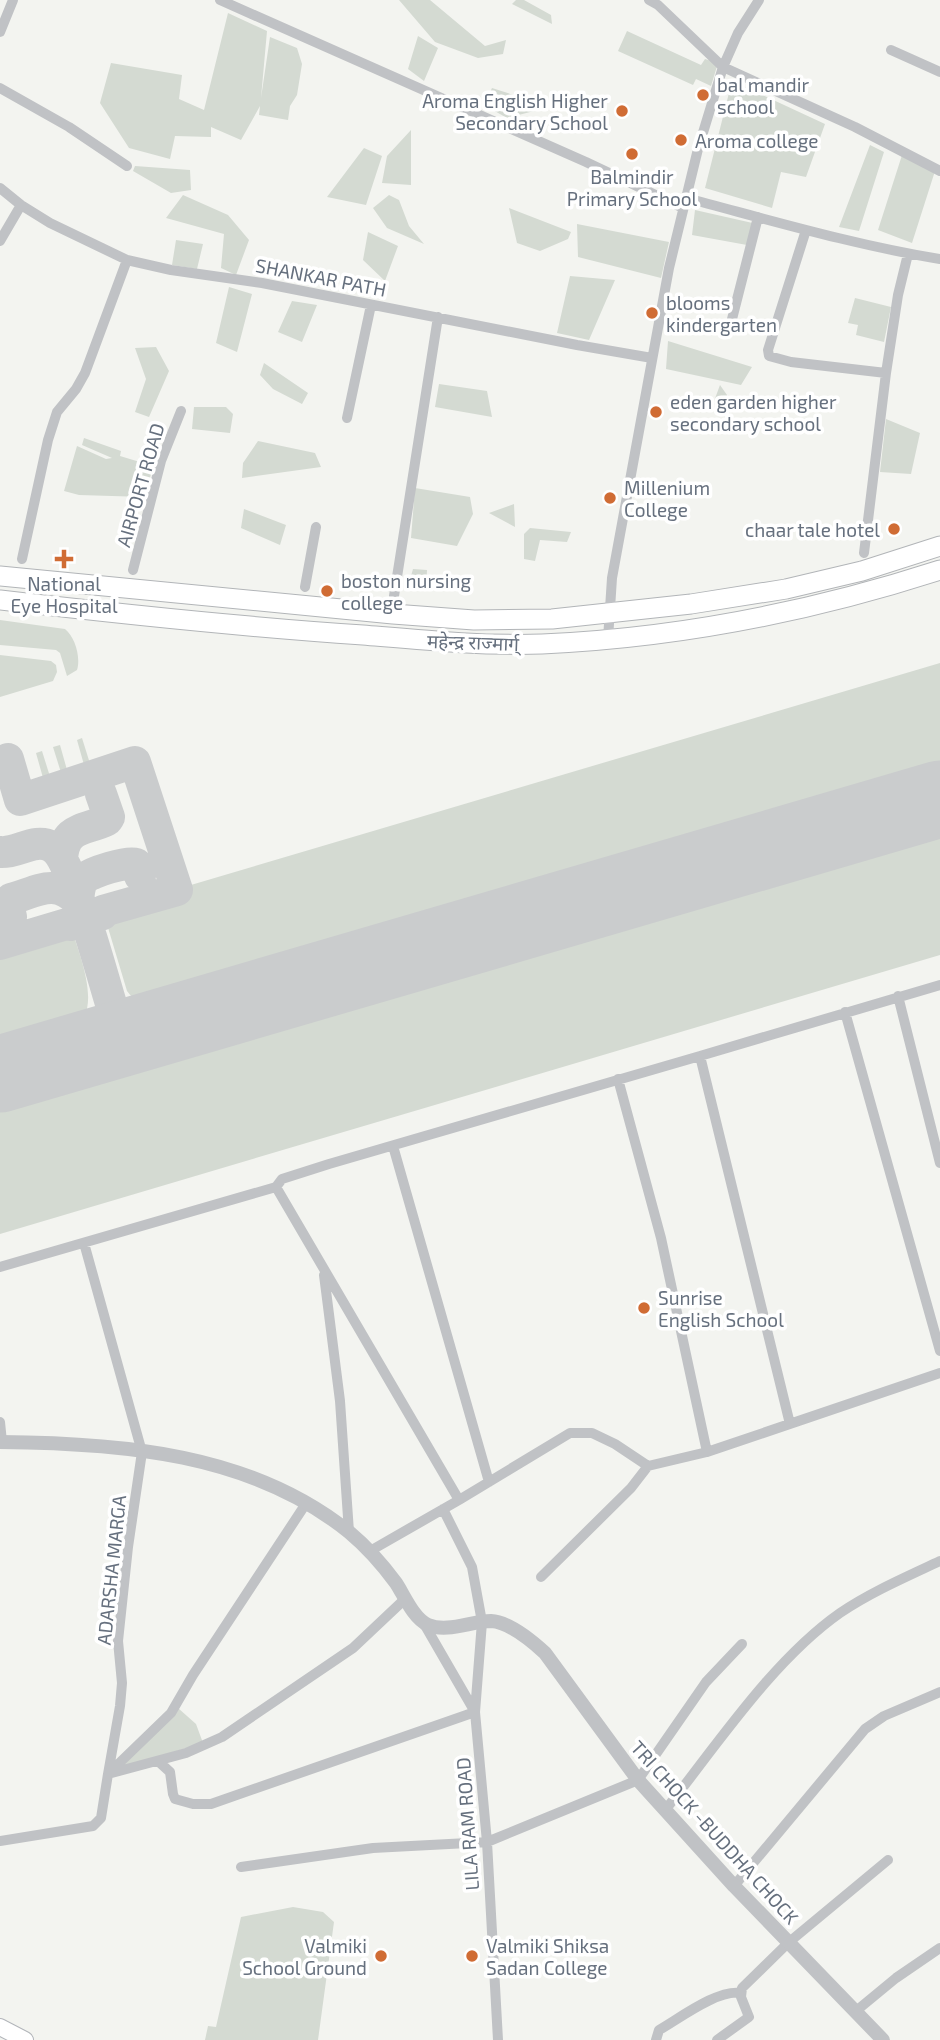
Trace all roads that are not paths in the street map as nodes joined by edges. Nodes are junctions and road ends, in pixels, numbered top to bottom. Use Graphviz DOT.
graph roads {
  1 [pos="13,0"];
  2 [pos="220,0"];
  3 [pos="649,0"];
  4 [pos="759,0"];
  5 [pos="0,32"];
  6 [pos="891,50"];
  7 [pos="723,67"];
  8 [pos="940,72"];
  9 [pos="0,88"];
  10 [pos="127,166"];
  11 [pos="940,171"];
  12 [pos="0,188"];
  13 [pos="684,203"];
  14 [pos="21,205"];
  15 [pos="758,217"];
  16 [pos="806,230"];
  17 [pos="0,241"];
  18 [pos="908,254"];
  19 [pos="940,259"];
  20 [pos="127,260"];
  21 [pos="371,305"];
  22 [pos="438,317"];
  23 [pos="730,327"];
  24 [pos="652,358"];
  25 [pos="886,373"];
  26 [pos="181,411"];
  27 [pos="347,418"];
  28 [pos="316,527"];
  29 [pos="940,546"];
  30 [pos="864,553"];
  31 [pos="22,559"];
  32 [pos="133,570"];
  33 [pos="940,570"];
  34 [pos="0,576"];
  35 [pos="305,587"];
  36 [pos="394,596"];
  37 [pos="0,600"];
  38 [pos="608,614"];
  39 [pos="608,639"];
  40 [pos="940,985"];
  41 [pos="898,996"];
  42 [pos="845,1012"];
  43 [pos="700,1056"];
  44 [pos="618,1079"];
  45 [pos="393,1146"];
  46 [pos="940,1163"];
  47 [pos="276,1187"];
  48 [pos="84,1243"];
  49 [pos="0,1267"];
  50 [pos="323,1269"];
  51 [pos="940,1351"];
  52 [pos="940,1373"];
  53 [pos="0,1422"];
  54 [pos="790,1424"];
  55 [pos="1,1442"];
  56 [pos="142,1452"];
  57 [pos="707,1452"];
  58 [pos="648,1466"];
  59 [pos="489,1482"];
  60 [pos="459,1500"];
  61 [pos="306,1505"];
  62 [pos="443,1509"];
  63 [pos="349,1532"];
  64 [pos="370,1551"];
  65 [pos="940,1561"];
  66 [pos="541,1577"];
  67 [pos="405,1598"];
  68 [pos="422,1620"];
  69 [pos="482,1622"];
  70 [pos="742,1644"];
  71 [pos="940,1692"];
  72 [pos="475,1712"];
  73 [pos="158,1761"];
  74 [pos="107,1774"];
  75 [pos="638,1780"];
  76 [pos="666,1809"];
  77 [pos="0,1841"];
  78 [pos="487,1842"];
  79 [pos="888,1860"];
  80 [pos="241,1867"];
  81 [pos="734,1886"];
  82 [pos="788,1943"];
  83 [pos="940,1948"];
  84 [pos="741,1993"];
  85 [pos="856,2011"];
  86 [pos="0,2027"];
  87 [pos="25,2040"];
  88 [pos="498,2040"];
  89 [pos="656,2040"];
  90 [pos="717,2040"];
  91 [pos="883,2040"];
  1 -- 5 [label="street"];
  2 -- 13 [label="street"];
  3 -- 7 [label="street"];
  4 -- 7 [label="street"];
  6 -- 8 [label="street"];
  7 -- 11 [label="street"];
  7 -- 13 [label="street"];
  9 -- 10 [label="street"];
  12 -- 14 [label="street, SHANKAR PATH"];
  13 -- 15 [label="street"];
  13 -- 24 [label="street"];
  14 -- 17 [label="street"];
  14 -- 20 [label="street, SHANKAR PATH"];
  15 -- 16 [label="street"];
  15 -- 23 [label="street"];
  16 -- 18 [label="street"];
  16 -- 25 [label="street"];
  18 -- 19 [label="street"];
  18 -- 25 [label="street"];
  20 -- 21 [label="street, SHANKAR PATH"];
  20 -- 31 [label="street"];
  21 -- 22 [label="street, SHANKAR PATH"];
  21 -- 27 [label="street"];
  22 -- 24 [label="street, SHANKAR PATH"];
  22 -- 36 [label="street"];
  24 -- 38 [label="street"];
  25 -- 30 [label="street"];
  26 -- 32 [label="street, AIRPORT ROAD"];
  28 -- 35 [label="street"];
  29 -- 38 [label="highway, महेन्द्र राज्मार्ग्"];
  33 -- 39 [label="highway, महेन्द्र राज्मार्ग्"];
  34 -- 38 [label="highway, महेन्द्र राज्मार्ग्"];
  37 -- 39 [label="highway, महेन्द्र राज्मार्ग्"];
  38 -- 39 [label="street"];
  40 -- 41 [label="street"];
  41 -- 42 [label="street"];
  41 -- 46 [label="street"];
  42 -- 43 [label="street"];
  42 -- 51 [label="street"];
  43 -- 44 [label="street"];
  43 -- 54 [label="street"];
  44 -- 45 [label="street"];
  44 -- 57 [label="street"];
  45 -- 47 [label="street"];
  45 -- 59 [label="street"];
  47 -- 48 [label="street"];
  47 -- 50 [label="street"];
  48 -- 49 [label="street"];
  48 -- 56 [label="street"];
  50 -- 60 [label="street"];
  50 -- 63 [label="street"];
  52 -- 54 [label="street"];
  53 -- 55 [label="street"];
  54 -- 57 [label="street"];
  55 -- 56 [label="street"];
  56 -- 61 [label="street"];
  56 -- 74 [label="street, ADARSHA MARGA"];
  57 -- 58 [label="street"];
  58 -- 59 [label="street"];
  58 -- 66 [label="street"];
  59 -- 60 [label="street"];
  60 -- 62 [label="street"];
  61 -- 63 [label="street"];
  61 -- 74 [label="street"];
  62 -- 64 [label="street"];
  62 -- 69 [label="street"];
  63 -- 64 [label="street"];
  64 -- 67 [label="street"];
  65 -- 76 [label="street"];
  67 -- 68 [label="street"];
  67 -- 73 [label="street"];
  68 -- 69 [label="street"];
  68 -- 72 [label="street, LILA RAM ROAD"];
  69 -- 72 [label="street"];
  69 -- 75 [label="street, TRI CHOCK -BUDDHA CHOCK"];
  70 -- 75 [label="street"];
  71 -- 81 [label="street"];
  72 -- 73 [label="street"];
  72 -- 78 [label="street, LILA RAM ROAD"];
  73 -- 74 [label="street"];
  74 -- 77 [label="street, ADARSHA MARGA"];
  75 -- 76 [label="street, TRI CHOCK -BUDDHA CHOCK"];
  75 -- 78 [label="street"];
  76 -- 81 [label="street, TRI CHOCK -BUDDHA CHOCK"];
  78 -- 80 [label="street"];
  78 -- 88 [label="street, LILA RAM ROAD"];
  79 -- 82 [label="street"];
  81 -- 82 [label="street, TRI CHOCK -BUDDHA CHOCK"];
  82 -- 84 [label="street"];
  82 -- 85 [label="street, TRI CHOCK -BUDDHA CHOCK"];
  83 -- 85 [label="street"];
  84 -- 89 [label="street"];
  84 -- 90 [label="street"];
  85 -- 91 [label="street, TRI CHOCK -BUDDHA CHOCK"];
  86 -- 87 [label="main road"];
}
